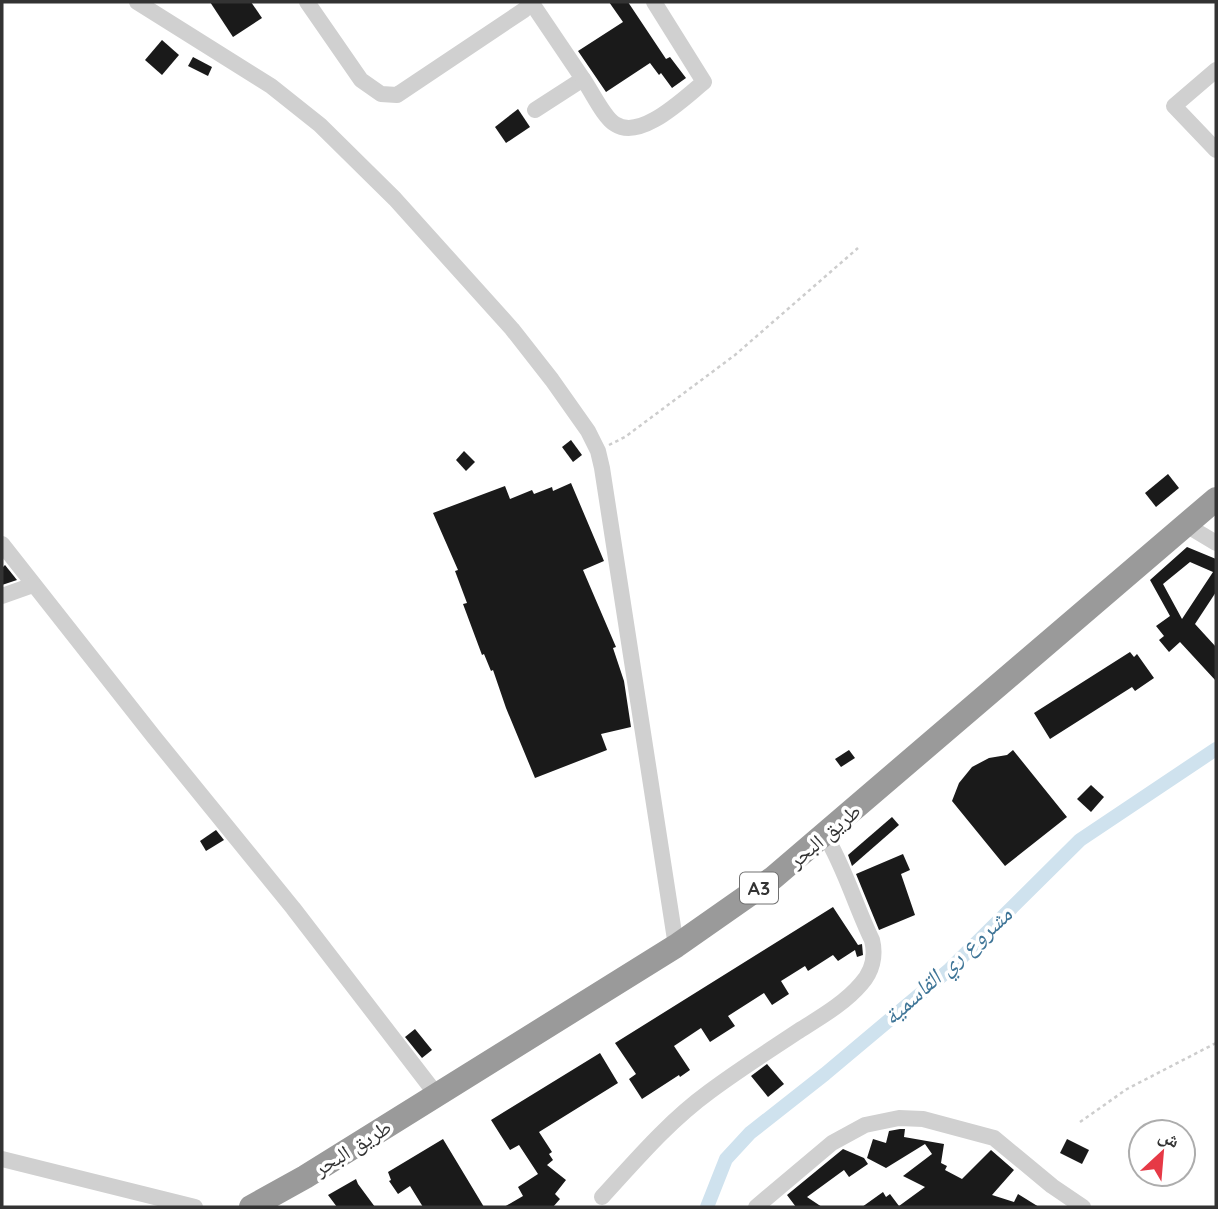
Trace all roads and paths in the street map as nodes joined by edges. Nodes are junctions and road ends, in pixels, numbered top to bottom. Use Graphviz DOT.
graph roads {
  1 [pos="137,2"];
  2 [pos="307,2"];
  3 [pos="531,2"];
  4 [pos="654,2"];
  5 [pos="1216,70"];
  6 [pos="583,79"];
  7 [pos="535,110"];
  8 [pos="1216,150"];
  9 [pos="858,247"];
  10 [pos="598,451"];
  11 [pos="1216,499"];
  12 [pos="1186,525"];
  13 [pos="1216,543"];
  14 [pos="2,544"];
  15 [pos="33,585"];
  16 [pos="2,596"];
  17 [pos="825,835"];
  18 [pos="676,946"];
  19 [pos="1216,1043"];
  20 [pos="436,1094"];
  21 [pos="1080,1122"];
  22 [pos="2,1159"];
  23 [pos="602,1197"];
  24 [pos="195,1207"];
  25 [pos="255,1207"];
  26 [pos="756,1207"];
  27 [pos="1083,1207"];
  1 -- 10 [label="street"];
  2 -- 3 [label="street"];
  3 -- 6 [label="street"];
  4 -- 6 [label="street"];
  5 -- 8 [label="street"];
  6 -- 7 [label="street"];
  9 -- 10 [label="path"];
  10 -- 18 [label="street"];
  11 -- 12 [label="highway, طريق البحر / A3"];
  12 -- 13 [label="street"];
  12 -- 17 [label="highway, طريق البحر / A3"];
  14 -- 15 [label="street"];
  15 -- 16 [label="street"];
  15 -- 20 [label="street"];
  17 -- 18 [label="highway, طريق البحر / A3"];
  17 -- 23 [label="street"];
  18 -- 20 [label="highway, طريق البحر / A3"];
  19 -- 21 [label="path"];
  20 -- 25 [label="highway, طريق البحر / A3"];
  22 -- 24 [label="street"];
  26 -- 27 [label="street"];
}
